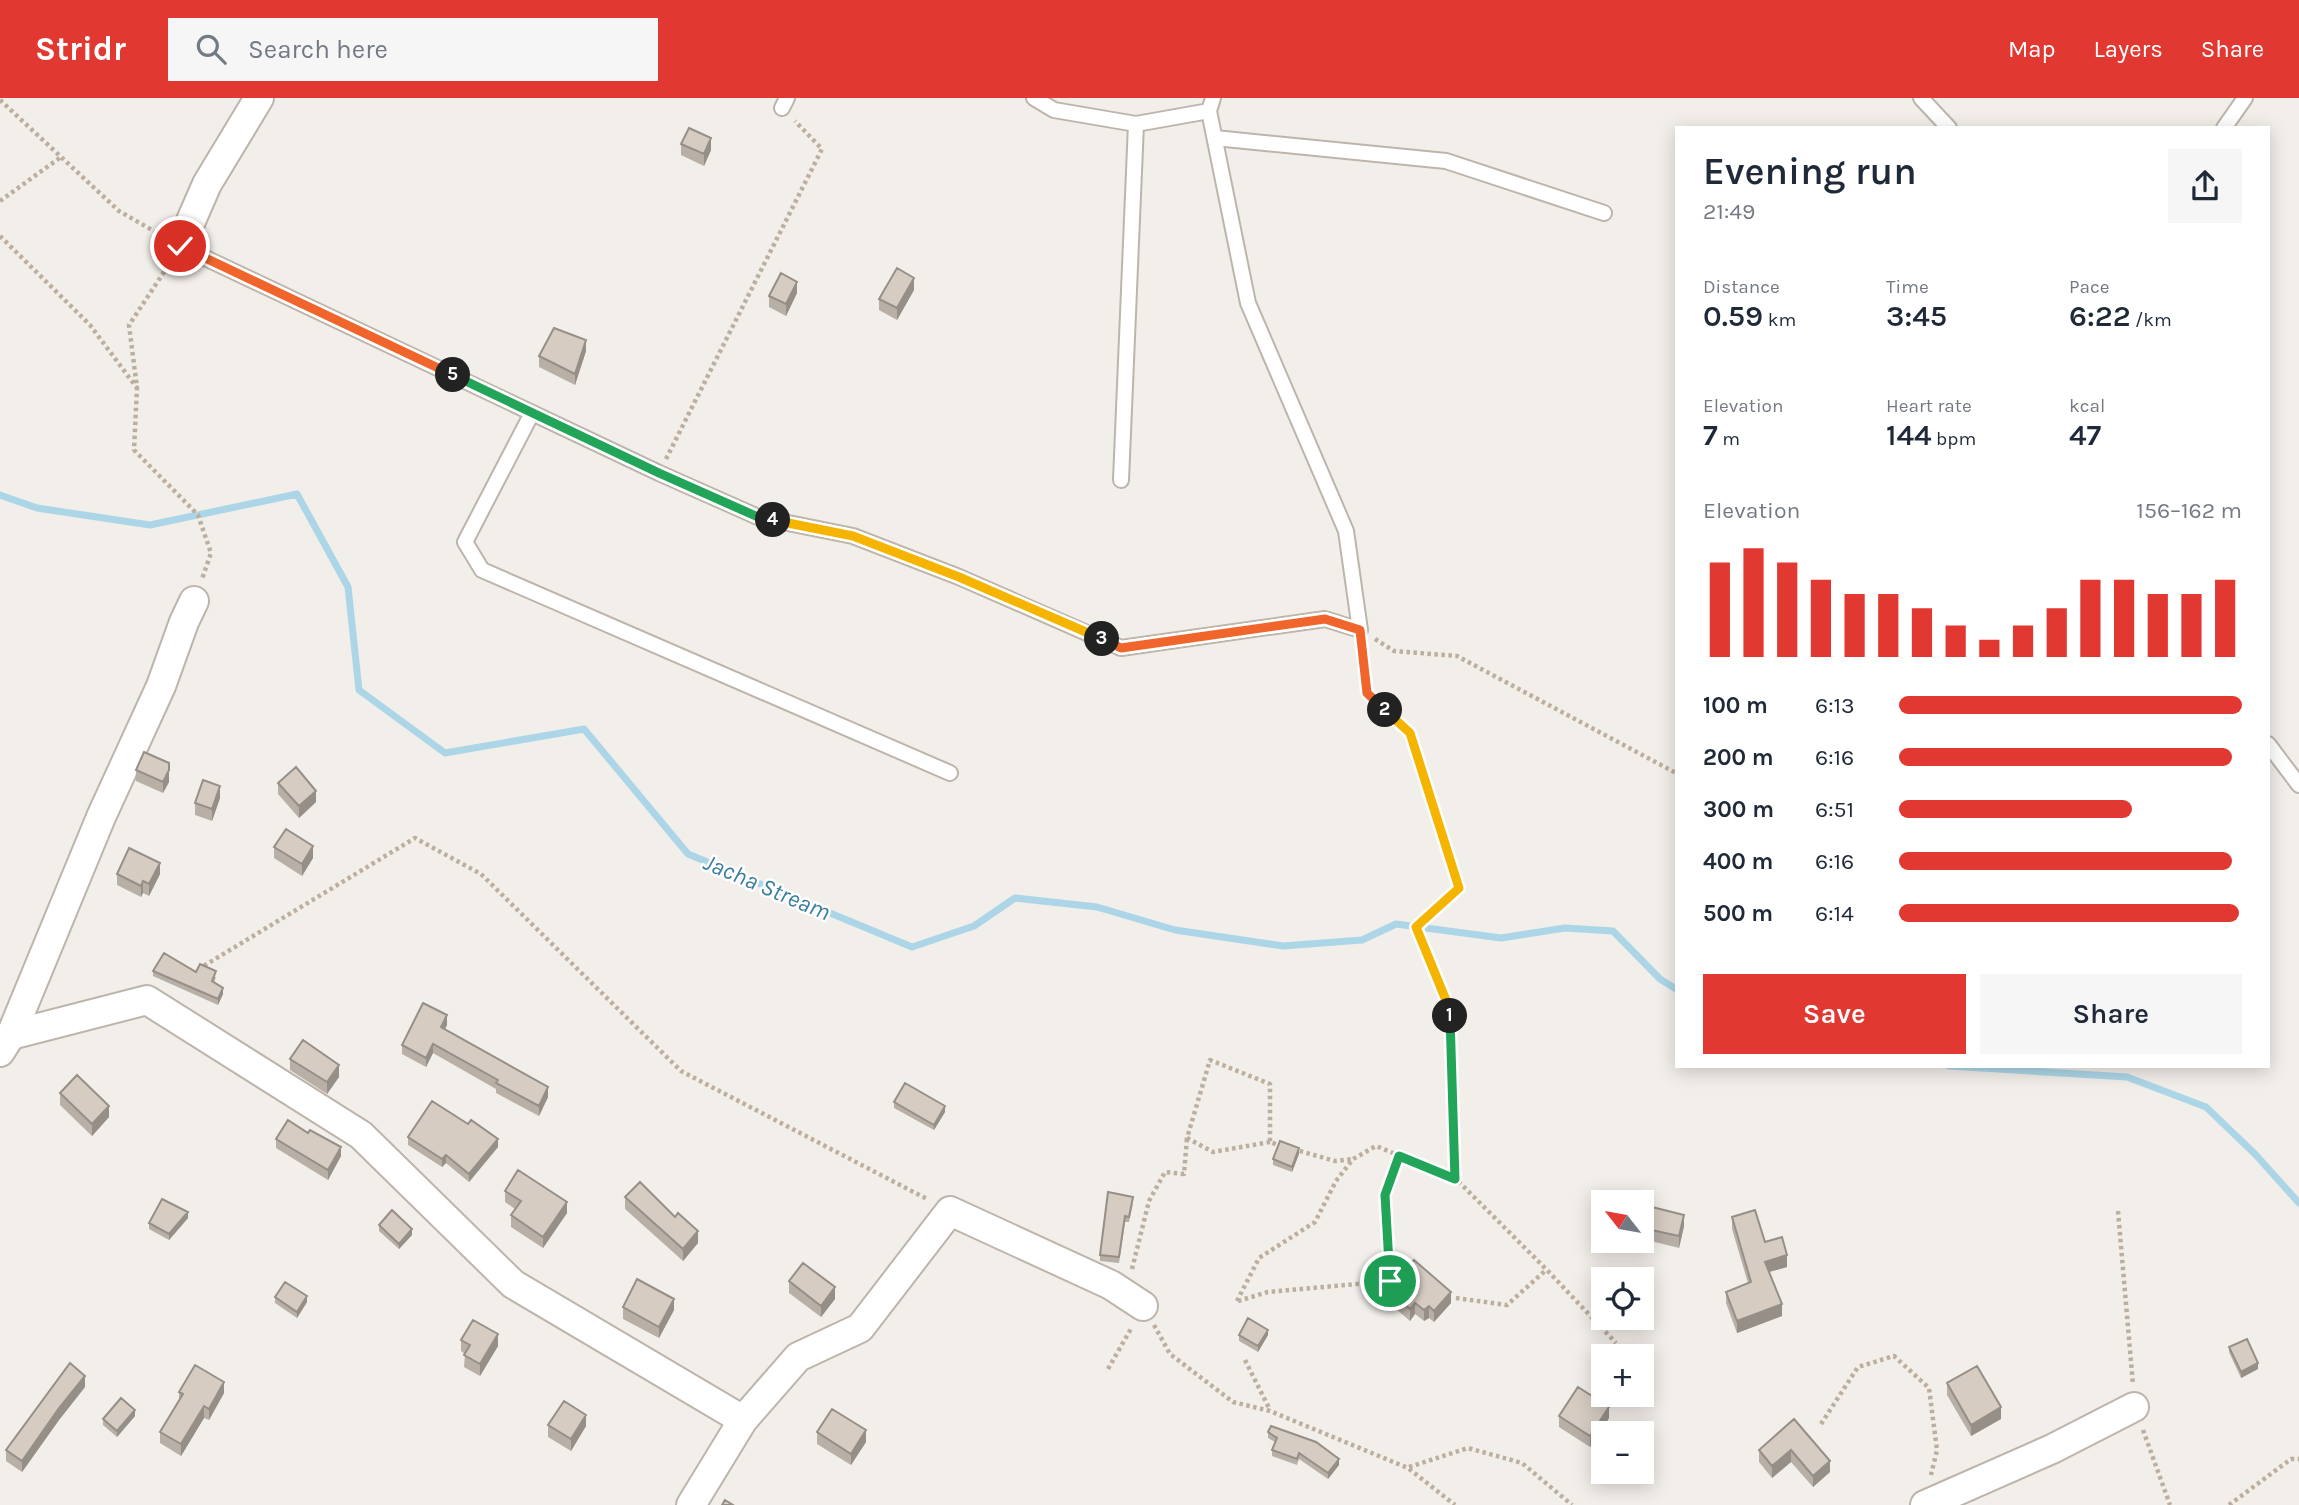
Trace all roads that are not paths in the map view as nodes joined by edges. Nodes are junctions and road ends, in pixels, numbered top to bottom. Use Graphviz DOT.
graph roads {
  1 [pos="259,98"];
  2 [pos="1034,98"];
  3 [pos="1921,98"];
  4 [pos="2245,98"];
  5 [pos="1211,104"];
  6 [pos="1136,124"];
  7 [pos="1947,126"];
  8 [pos="2225,126"];
  9 [pos="1215,138"];
  10 [pos="1604,213"];
  11 [pos="180,246"];
  12 [pos="532,413"];
  13 [pos="1121,480"];
  14 [pos="194,601"];
  15 [pos="2270,747"];
  16 [pos="950,773"];
  17 [pos="2299,785"];
  18 [pos="5,1044"];
  19 [pos="1143,1306"];
  20 [pos="2134,1407"];
  21 [pos="743,1420"];
  22 [pos="1927,1494"];
  23 [pos="691,1505"];
  1 -- 11 [label="street"];
  2 -- 6 [label="lane"];
  3 -- 7 [label="lane"];
  4 -- 8 [label="lane"];
  5 -- 6 [label="lane"];
  5 -- 9 [label="lane"];
  6 -- 13 [label="lane"];
  9 -- 10 [label="lane"];
  9 -- 12 [label="lane"];
  11 -- 12 [label="lane"];
  12 -- 16 [label="lane"];
  14 -- 18 [label="street"];
  15 -- 17 [label="lane"];
  18 -- 21 [label="street"];
  19 -- 21 [label="street"];
  20 -- 22 [label="street"];
  21 -- 23 [label="street"];
}
